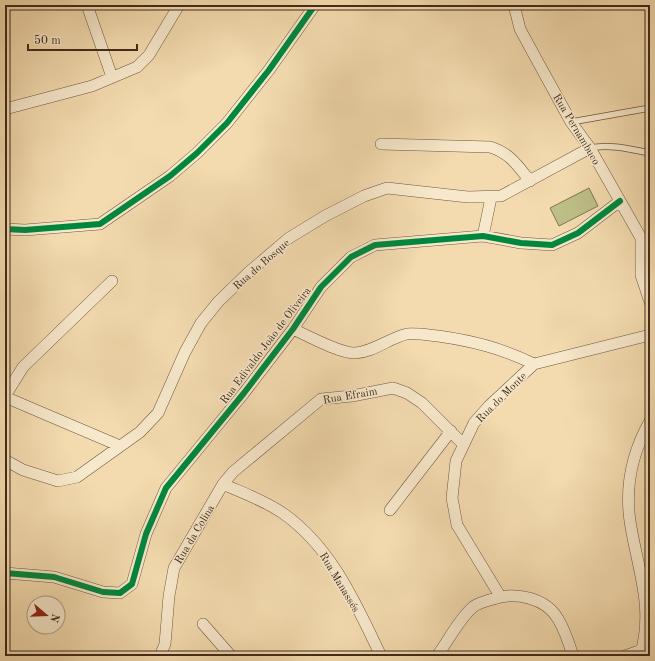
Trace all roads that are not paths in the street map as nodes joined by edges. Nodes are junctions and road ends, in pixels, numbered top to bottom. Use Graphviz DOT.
graph roads {
  1 [pos="87,5"];
  2 [pos="179,5"];
  3 [pos="315,5"];
  4 [pos="514,5"];
  5 [pos="112,77"];
  6 [pos="650,108"];
  7 [pos="5,109"];
  8 [pos="572,122"];
  9 [pos="381,144"];
  10 [pos="590,148"];
  11 [pos="650,153"];
  12 [pos="530,181"];
  13 [pos="491,198"];
  14 [pos="620,201"];
  15 [pos="5,229"];
  16 [pos="483,236"];
  17 [pos="641,238"];
  18 [pos="650,247"];
  19 [pos="112,281"];
  20 [pos="650,302"];
  21 [pos="293,329"];
  22 [pos="650,335"];
  23 [pos="534,364"];
  24 [pos="5,396"];
  25 [pos="650,421"];
  26 [pos="451,431"];
  27 [pos="463,444"];
  28 [pos="120,446"];
  29 [pos="5,460"];
  30 [pos="224,484"];
  31 [pos="390,510"];
  32 [pos="5,573"];
  33 [pos="500,596"];
  34 [pos="203,624"];
  35 [pos="641,653"];
  36 [pos="160,656"];
  37 [pos="231,656"];
  38 [pos="381,656"];
  39 [pos="437,656"];
  40 [pos="573,656"];
  41 [pos="625,656"];
  1 -- 5 [label="street"];
  2 -- 5 [label="street"];
  3 -- 15 [label="street"];
  4 -- 8 [label="street, Rua Pernambuco"];
  5 -- 7 [label="street"];
  6 -- 8 [label="lane"];
  8 -- 10 [label="street, Rua Pernambuco"];
  9 -- 12 [label="street"];
  10 -- 11 [label="lane"];
  10 -- 12 [label="street, Rua do Bosque"];
  10 -- 14 [label="street, Rua Pernambuco"];
  12 -- 13 [label="street, Rua do Bosque"];
  13 -- 16 [label="street"];
  13 -- 28 [label="street, Rua do Bosque"];
  14 -- 16 [label="street, Rua Edivaldo João de Oliveira"];
  14 -- 17 [label="street, Rua Pernambuco"];
  16 -- 21 [label="street, Rua Edivaldo João de Oliveira"];
  17 -- 18 [label="street, Rua Pernambuco"];
  17 -- 20 [label="street"];
  19 -- 24 [label="street"];
  21 -- 23 [label="street"];
  21 -- 32 [label="street, Rua Edivaldo João de Oliveira"];
  22 -- 23 [label="street, Rua do Monte"];
  23 -- 27 [label="street, Rua do Monte"];
  24 -- 28 [label="street"];
  25 -- 35 [label="street"];
  26 -- 27 [label="street, Rua Efraim"];
  26 -- 30 [label="street, Rua Efraim"];
  26 -- 31 [label="street"];
  27 -- 33 [label="street, Rua do Monte"];
  28 -- 29 [label="street, Rua do Bosque"];
  30 -- 36 [label="street, Rua da Colina"];
  30 -- 38 [label="street, Rua Manassés"];
  33 -- 39 [label="street"];
  33 -- 40 [label="street"];
  34 -- 37 [label="street"];
  35 -- 41 [label="street"];
}
